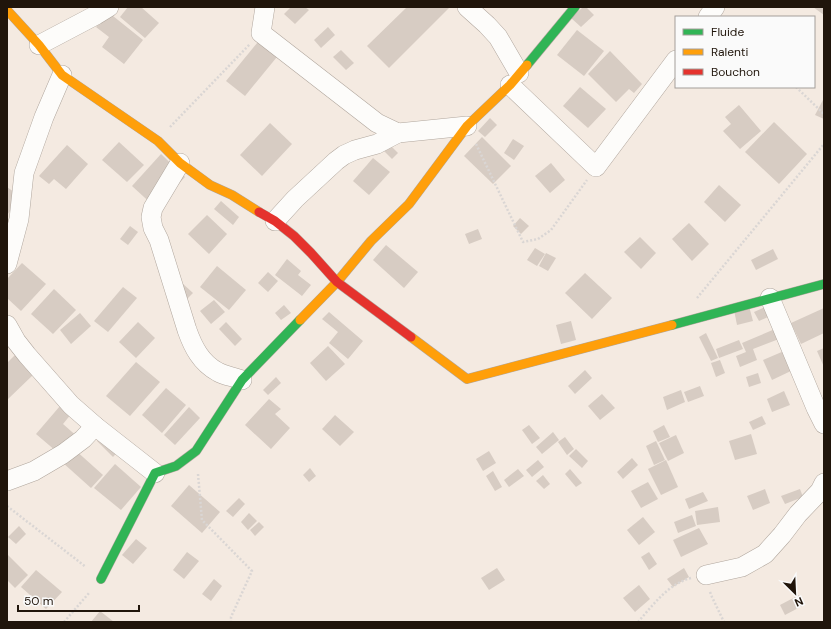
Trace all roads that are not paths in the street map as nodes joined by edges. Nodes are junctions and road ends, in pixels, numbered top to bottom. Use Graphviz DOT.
graph roads {
  1 [pos="265,7"];
  2 [pos="467,7"];
  3 [pos="575,7"];
  4 [pos="715,7"];
  5 [pos="107,8"];
  6 [pos="7,10"];
  7 [pos="709,16"];
  8 [pos="39,45"];
  9 [pos="675,61"];
  10 [pos="62,75"];
  11 [pos="514,79"];
  12 [pos="467,126"];
  13 [pos="398,133"];
  14 [pos="180,163"];
  15 [pos="275,221"];
  16 [pos="7,264"];
  17 [pos="337,282"];
  18 [pos="824,284"];
  19 [pos="770,298"];
  20 [pos="7,325"];
  21 [pos="242,380"];
  22 [pos="824,424"];
  23 [pos="95,426"];
  24 [pos="155,473"];
  25 [pos="7,481"];
  26 [pos="824,483"];
  27 [pos="706,575"];
  28 [pos="101,579"];
  1 -- 13 [label="street"];
  2 -- 11 [label="street"];
  3 -- 11 [label="street"];
  4 -- 7 [label="street"];
  5 -- 8 [label="street"];
  6 -- 8 [label="street"];
  8 -- 10 [label="street"];
  9 -- 11 [label="street"];
  10 -- 14 [label="street"];
  10 -- 16 [label="street"];
  11 -- 12 [label="street"];
  12 -- 13 [label="street"];
  12 -- 17 [label="street"];
  13 -- 15 [label="street"];
  14 -- 15 [label="street"];
  14 -- 21 [label="street"];
  15 -- 17 [label="street"];
  17 -- 19 [label="street"];
  17 -- 21 [label="street"];
  18 -- 19 [label="street"];
  19 -- 22 [label="street"];
  20 -- 23 [label="street"];
  21 -- 24 [label="street"];
  23 -- 24 [label="street"];
  23 -- 25 [label="street"];
  24 -- 28 [label="street"];
  26 -- 27 [label="street"];
}
